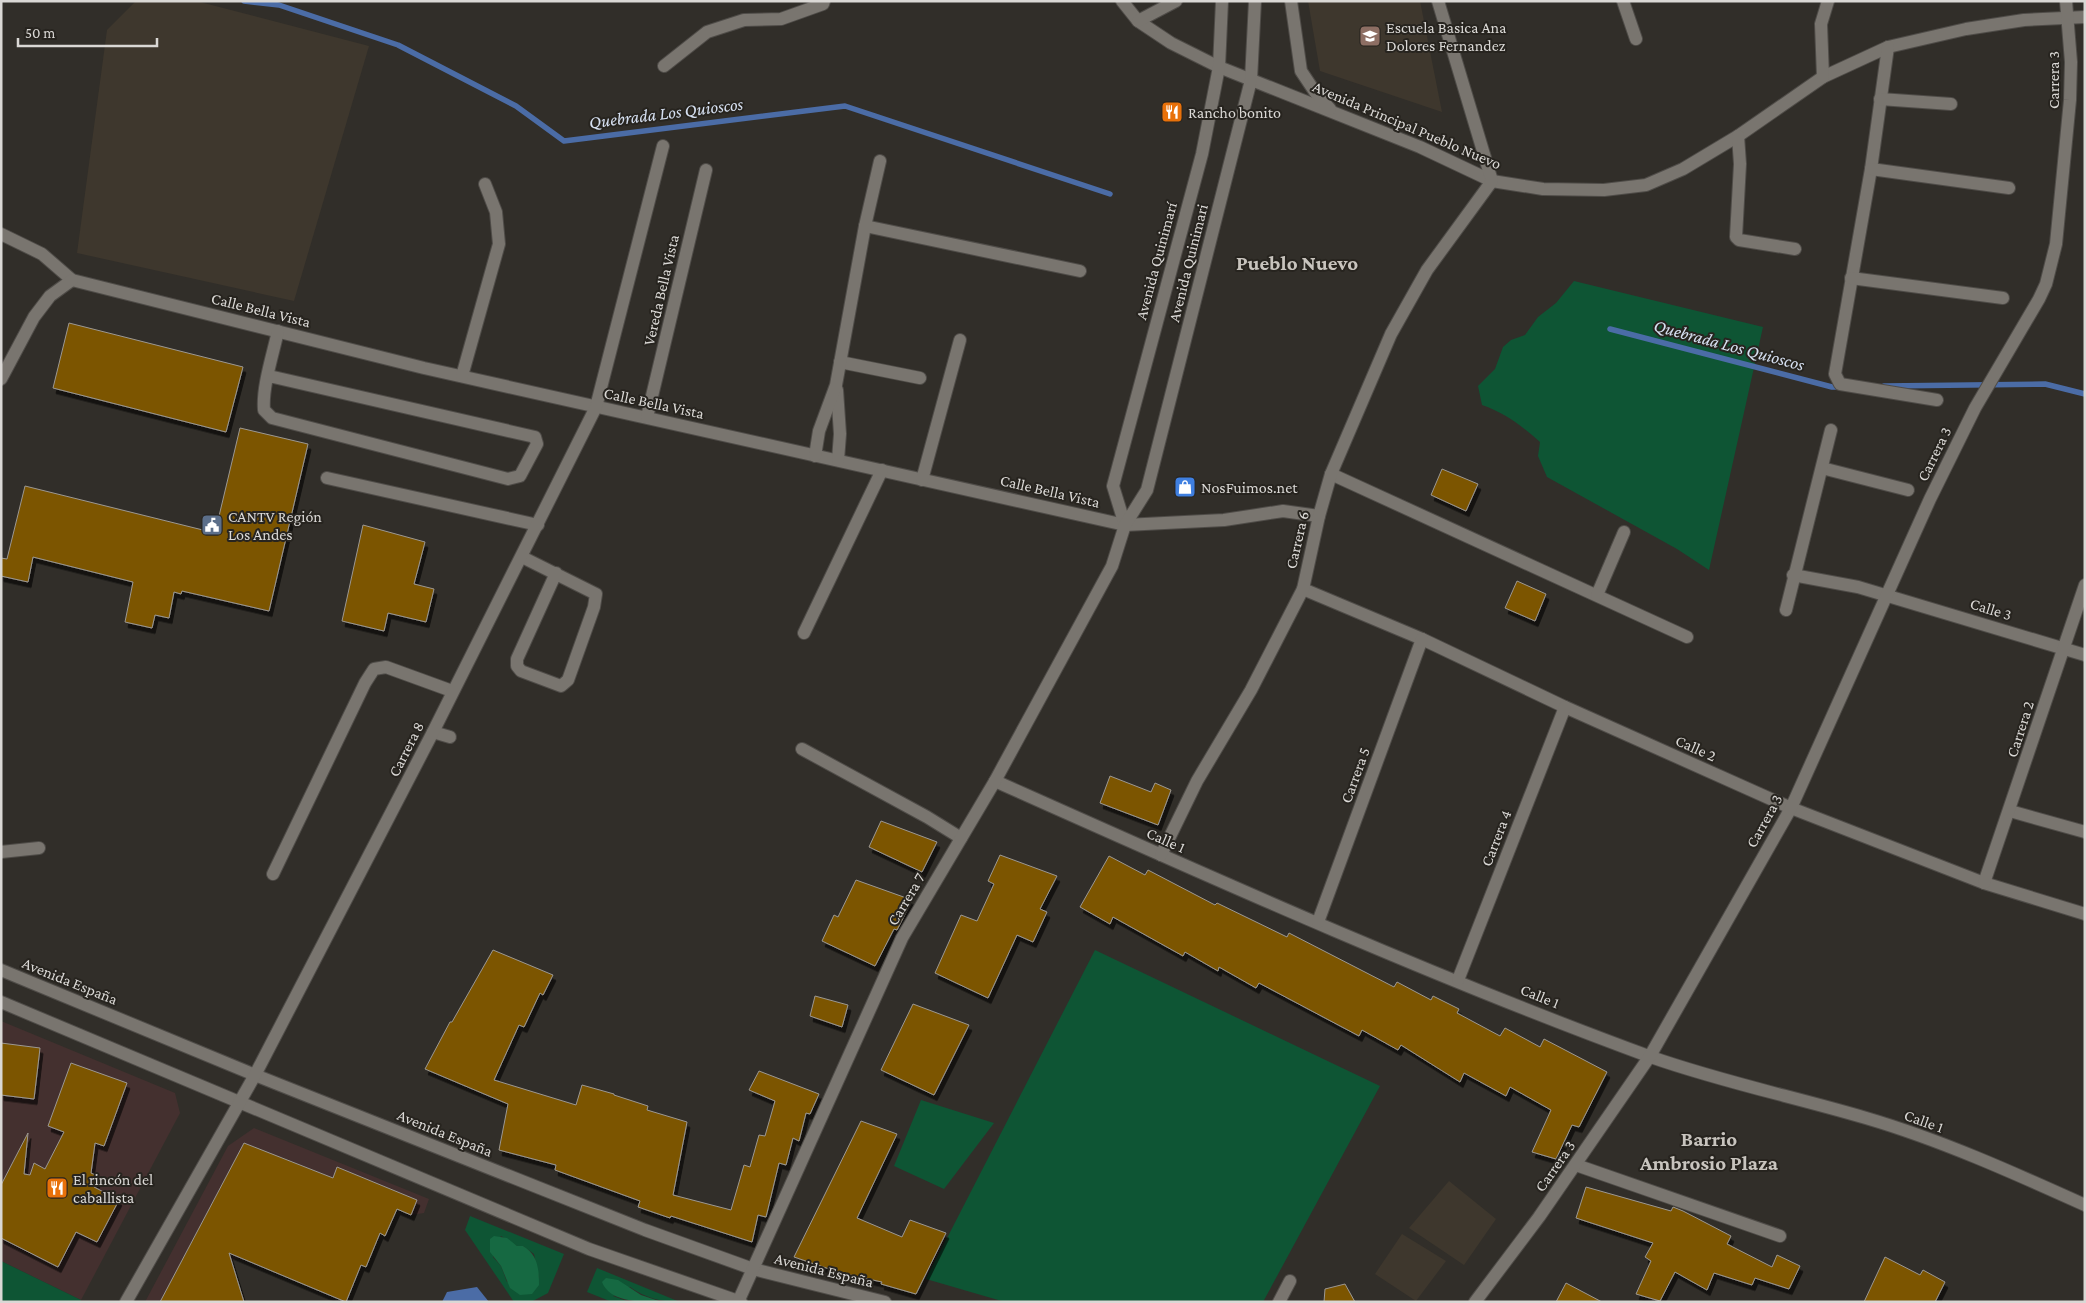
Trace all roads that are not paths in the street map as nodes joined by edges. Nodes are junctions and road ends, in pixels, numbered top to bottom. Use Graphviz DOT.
graph roads {
  1 [pos="824,1"];
  2 [pos="1122,1"];
  3 [pos="1176,1"];
  4 [pos="1222,1"];
  5 [pos="1255,1"];
  6 [pos="1291,1"];
  7 [pos="1438,1"];
  8 [pos="1624,1"];
  9 [pos="1828,1"];
  10 [pos="2066,1"];
  11 [pos="2066,17"];
  12 [pos="2085,17"];
  13 [pos="1138,21"];
  14 [pos="1636,39"];
  15 [pos="1888,47"];
  16 [pos="664,66"];
  17 [pos="1219,67"];
  18 [pos="1823,77"];
  19 [pos="1251,80"];
  20 [pos="1880,99"];
  21 [pos="1951,104"];
  22 [pos="1334,112"];
  23 [pos="1738,136"];
  24 [pos="663,146"];
  25 [pos="880,161"];
  26 [pos="1871,169"];
  27 [pos="706,170"];
  28 [pos="1492,181"];
  29 [pos="485,184"];
  30 [pos="2008,188"];
  31 [pos="865,226"];
  32 [pos="1,234"];
  33 [pos="1795,249"];
  34 [pos="1080,272"];
  35 [pos="1851,278"];
  36 [pos="72,280"];
  37 [pos="2003,298"];
  38 [pos="278,331"];
  39 [pos="960,340"];
  40 [pos="840,362"];
  41 [pos="269,376"];
  42 [pos="462,376"];
  43 [pos="920,378"];
  44 [pos="1,379"];
  45 [pos="836,384"];
  46 [pos="1937,400"];
  47 [pos="596,407"];
  48 [pos="647,418"];
  49 [pos="1831,430"];
  50 [pos="815,456"];
  51 [pos="838,460"];
  52 [pos="1822,468"];
  53 [pos="882,470"];
  54 [pos="1331,474"];
  55 [pos="327,478"];
  56 [pos="922,480"];
  57 [pos="1908,490"];
  58 [pos="1318,516"];
  59 [pos="538,525"];
  60 [pos="1125,525"];
  61 [pos="1624,532"];
  62 [pos="522,557"];
  63 [pos="556,573"];
  64 [pos="1793,574"];
  65 [pos="2085,585"];
  66 [pos="1303,589"];
  67 [pos="1597,595"];
  68 [pos="1887,596"];
  69 [pos="1786,610"];
  70 [pos="804,633"];
  71 [pos="1687,637"];
  72 [pos="1422,639"];
  73 [pos="2063,648"];
  74 [pos="2085,655"];
  75 [pos="452,691"];
  76 [pos="1565,707"];
  77 [pos="433,732"];
  78 [pos="450,737"];
  79 [pos="802,750"];
  80 [pos="995,781"];
  81 [pos="1791,808"];
  82 [pos="2010,811"];
  83 [pos="2085,832"];
  84 [pos="961,838"];
  85 [pos="39,848"];
  86 [pos="1,852"];
  87 [pos="1160,855"];
  88 [pos="273,874"];
  89 [pos="1984,883"];
  90 [pos="2085,914"];
  91 [pos="1318,922"];
  92 [pos="1,970"];
  93 [pos="1458,980"];
  94 [pos="1,1002"];
  95 [pos="1650,1056"];
  96 [pos="255,1075"];
  97 [pos="238,1102"];
  98 [pos="1576,1164"];
  99 [pos="2085,1205"];
  100 [pos="1780,1236"];
  101 [pos="753,1269"];
  102 [pos="1290,1280"];
  103 [pos="126,1302"];
  104 [pos="739,1302"];
  105 [pos="885,1302"];
  106 [pos="1280,1302"];
  107 [pos="1476,1302"];
  1 -- 16 [label="street"];
  2 -- 13 [label="street, Avenida Principal Pueblo Nuevo"];
  3 -- 13 [label="street"];
  4 -- 17 [label="street, Avenida Quinimarí"];
  5 -- 19 [label="street, Avenida Quinimari"];
  6 -- 22 [label="street"];
  7 -- 28 [label="street"];
  8 -- 14 [label="street"];
  9 -- 18 [label="street"];
  10 -- 11 [label="street, Carrera 3"];
  11 -- 12 [label="street, Avenida Principal Pueblo Nuevo"];
  11 -- 15 [label="street, Avenida Principal Pueblo Nuevo"];
  11 -- 68 [label="street, Carrera 3"];
  13 -- 17 [label="street, Avenida Principal Pueblo Nuevo"];
  15 -- 18 [label="street, Avenida Principal Pueblo Nuevo"];
  15 -- 20 [label="street"];
  17 -- 19 [label="street, Avenida Principal Pueblo Nuevo"];
  17 -- 60 [label="street, Avenida Quinimarí"];
  18 -- 23 [label="street, Avenida Principal Pueblo Nuevo"];
  19 -- 22 [label="street, Avenida Principal Pueblo Nuevo"];
  19 -- 60 [label="street, Avenida Quinimari"];
  20 -- 21 [label="street"];
  20 -- 26 [label="street"];
  22 -- 28 [label="street, Avenida Principal Pueblo Nuevo"];
  23 -- 28 [label="street, Avenida Principal Pueblo Nuevo"];
  23 -- 33 [label="street"];
  24 -- 47 [label="street, Carrera 8"];
  25 -- 31 [label="street"];
  26 -- 30 [label="street"];
  26 -- 35 [label="street"];
  27 -- 48 [label="street, Vereda Bella Vista"];
  28 -- 54 [label="street, Carrera 6"];
  29 -- 42 [label="street"];
  31 -- 34 [label="street"];
  31 -- 40 [label="street"];
  32 -- 36 [label="street, Calle Bella Vista"];
  35 -- 37 [label="street"];
  35 -- 46 [label="street"];
  36 -- 38 [label="street, Calle Bella Vista"];
  36 -- 44 [label="street"];
  38 -- 41 [label="street"];
  38 -- 42 [label="street, Calle Bella Vista"];
  39 -- 56 [label="street"];
  40 -- 43 [label="street"];
  40 -- 45 [label="street"];
  41 -- 41 [label="street"];
  42 -- 47 [label="street, Calle Bella Vista"];
  45 -- 50 [label="street"];
  45 -- 51 [label="street"];
  47 -- 48 [label="street, Calle Bella Vista"];
  47 -- 59 [label="street, Carrera 8"];
  48 -- 50 [label="street, Calle Bella Vista"];
  49 -- 52 [label="street"];
  50 -- 51 [label="street, Calle Bella Vista"];
  51 -- 53 [label="street, Calle Bella Vista"];
  52 -- 57 [label="street"];
  52 -- 64 [label="street"];
  53 -- 56 [label="street, Calle Bella Vista"];
  53 -- 70 [label="street"];
  54 -- 58 [label="street, Carrera 6"];
  54 -- 67 [label="street"];
  55 -- 59 [label="street"];
  56 -- 60 [label="street, Calle Bella Vista"];
  58 -- 60 [label="street, Calle Bella Vista"];
  58 -- 66 [label="street, Carrera 6"];
  59 -- 62 [label="street, Carrera 8"];
  60 -- 80 [label="street, Carrera 7"];
  61 -- 67 [label="street"];
  62 -- 63 [label="street"];
  62 -- 75 [label="street, Carrera 8"];
  63 -- 63 [label="street"];
  64 -- 68 [label="street, Calle 3"];
  64 -- 69 [label="street"];
  65 -- 73 [label="street, Carrera 2"];
  66 -- 72 [label="street, Calle 2"];
  66 -- 87 [label="street, Carrera 6"];
  67 -- 71 [label="street"];
  68 -- 73 [label="street, Calle 3"];
  68 -- 81 [label="street, Carrera 3"];
  72 -- 76 [label="street, Calle 2"];
  72 -- 91 [label="street, Carrera 5"];
  73 -- 74 [label="street, Calle 3"];
  73 -- 82 [label="street, Carrera 2"];
  75 -- 77 [label="street, Carrera 8"];
  75 -- 88 [label="street"];
  76 -- 81 [label="street, Calle 2"];
  76 -- 93 [label="street, Carrera 4"];
  77 -- 78 [label="street"];
  77 -- 96 [label="street, Carrera 8"];
  79 -- 84 [label="street"];
  80 -- 84 [label="street, Carrera 7"];
  80 -- 87 [label="street, Calle 1"];
  81 -- 89 [label="street, Calle 2"];
  81 -- 95 [label="street, Carrera 3"];
  82 -- 83 [label="street"];
  82 -- 89 [label="street, Carrera 2"];
  84 -- 101 [label="street, Carrera 7"];
  85 -- 86 [label="street"];
  87 -- 91 [label="street, Calle 1"];
  89 -- 90 [label="street, Calle 2"];
  91 -- 93 [label="street, Calle 1"];
  92 -- 96 [label="street, Avenida España"];
  93 -- 95 [label="street, Calle 1"];
  94 -- 97 [label="street"];
  95 -- 98 [label="street, Carrera 3"];
  95 -- 99 [label="street, Calle 1"];
  96 -- 97 [label="street, Carrera 8"];
  96 -- 101 [label="street, Avenida España"];
  97 -- 103 [label="street, Carrera 8"];
  97 -- 104 [label="street"];
  98 -- 100 [label="street"];
  98 -- 107 [label="street, Carrera 3"];
  101 -- 104 [label="street, Carrera 7"];
  101 -- 105 [label="street, Avenida España"];
  102 -- 106 [label="street"];
}
